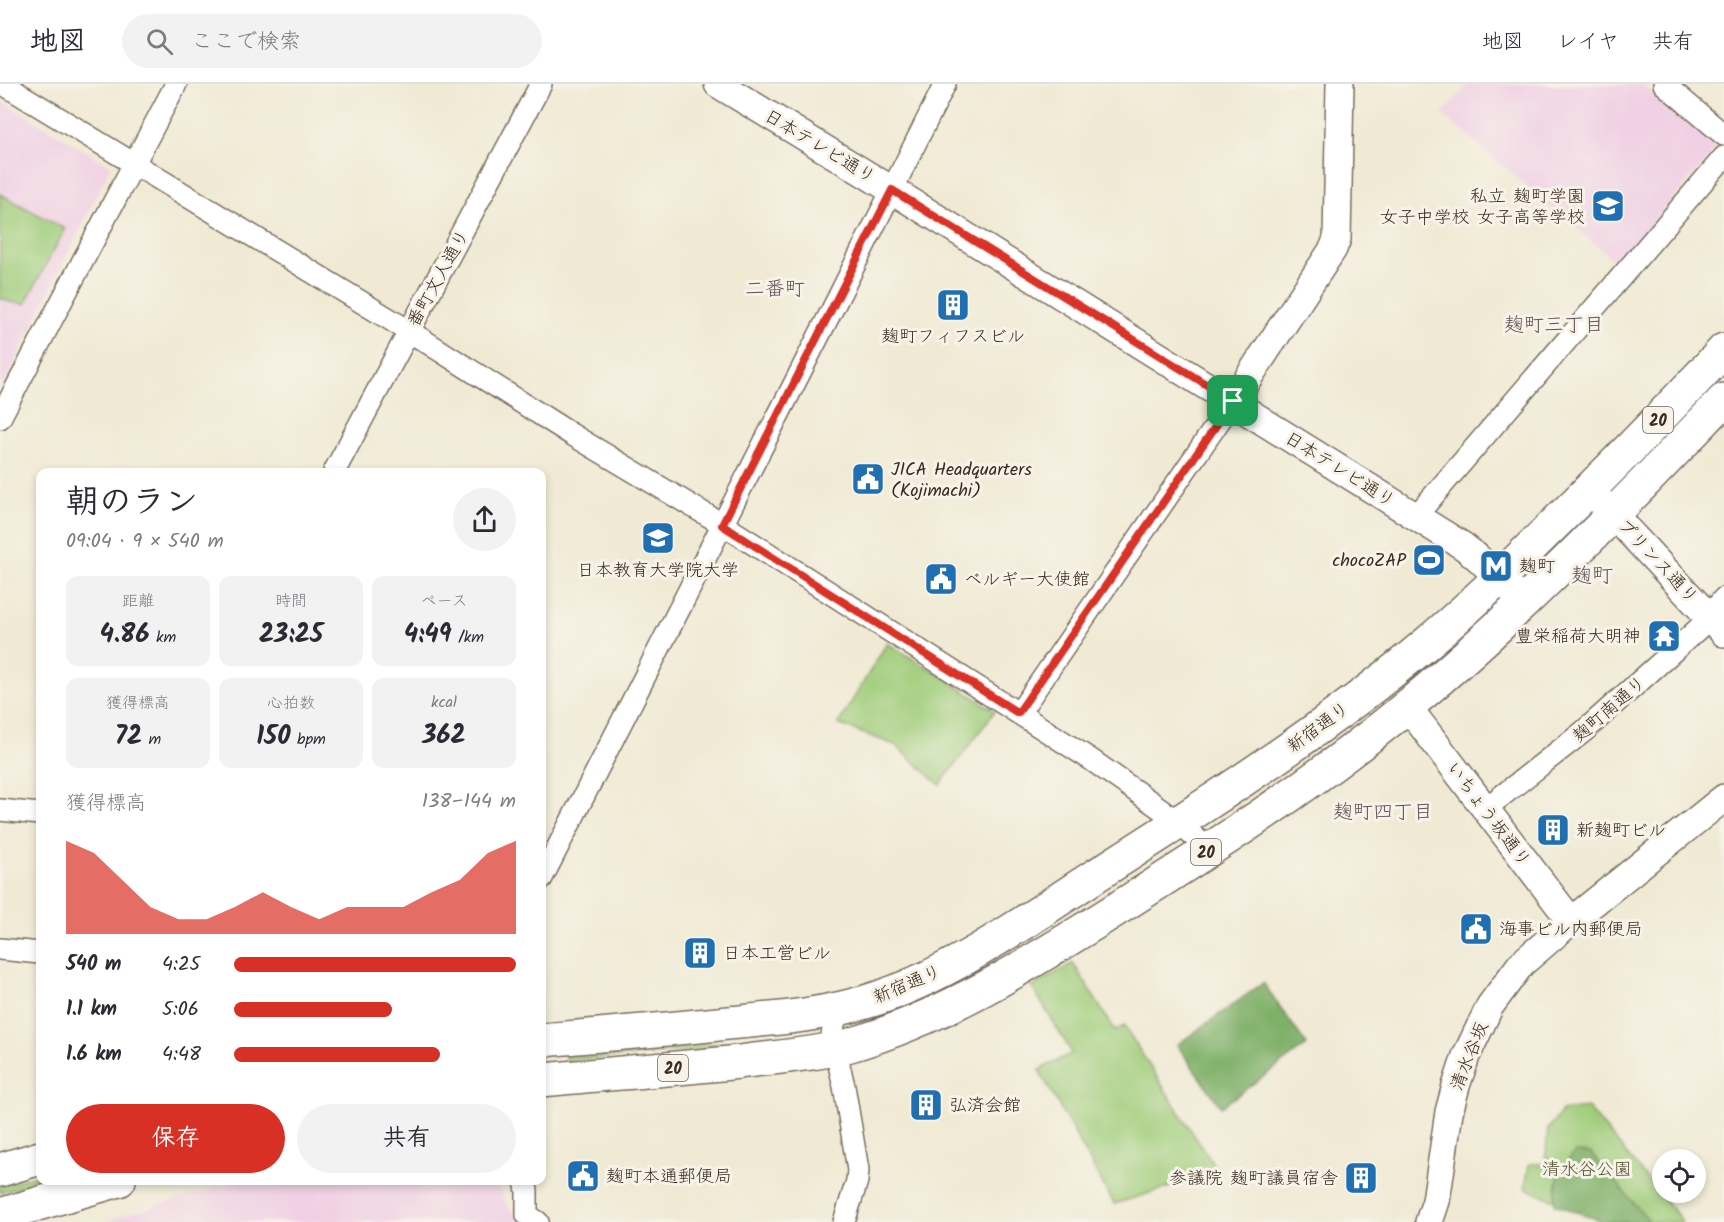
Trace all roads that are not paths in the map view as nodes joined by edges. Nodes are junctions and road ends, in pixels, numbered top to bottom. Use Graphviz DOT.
graph roads {
  1 [pos="3,84"];
  2 [pos="176,84"];
  3 [pos="541,84"];
  4 [pos="718,84"];
  5 [pos="945,84"];
  6 [pos="1340,84"];
  7 [pos="1669,86"];
  8 [pos="1724,135"];
  9 [pos="1724,157"];
  10 [pos="133,164"];
  11 [pos="892,190"];
  12 [pos="409,331"];
  13 [pos="1724,350"];
  14 [pos="1724,400"];
  15 [pos="1233,401"];
  16 [pos="0,418"];
  17 [pos="336,468"];
  18 [pos="1590,490"];
  19 [pos="1614,514"];
  20 [pos="1416,516"];
  21 [pos="722,525"];
  22 [pos="1500,578"];
  23 [pos="1524,602"];
  24 [pos="1719,616"];
  25 [pos="1407,706"];
  26 [pos="1018,713"];
  27 [pos="1724,798"];
  28 [pos="1485,809"];
  29 [pos="0,810"];
  30 [pos="36,814"];
  31 [pos="1178,824"];
  32 [pos="1210,850"];
  33 [pos="546,870"];
  34 [pos="1571,921"];
  35 [pos="0,949"];
  36 [pos="36,953"];
  37 [pos="843,1008"];
  38 [pos="546,1040"];
  39 [pos="830,1049"];
  40 [pos="546,1078"];
  41 [pos="36,1159"];
  42 [pos="0,1170"];
  43 [pos="102,1185"];
  44 [pos="526,1185"];
  45 [pos="0,1215"];
  46 [pos="538,1222"];
  47 [pos="844,1222"];
  48 [pos="1430,1222"];
  1 -- 10 [label="street"];
  2 -- 10 [label="street"];
  3 -- 12 [label="street, 番町文人通り"];
  4 -- 11 [label="street, 日本テレビ通り"];
  5 -- 11 [label="street"];
  6 -- 15 [label="street"];
  7 -- 8 [label="street"];
  9 -- 20 [label="street"];
  10 -- 12 [label="street"];
  10 -- 16 [label="street"];
  11 -- 15 [label="street, 日本テレビ通り"];
  11 -- 21 [label="street"];
  12 -- 17 [label="street, 番町文人通り"];
  12 -- 21 [label="street"];
  13 -- 18 [label="highway, 新宿通り / 20"];
  14 -- 19 [label="highway, 新宿通り / 20"];
  15 -- 20 [label="street, 日本テレビ通り"];
  15 -- 26 [label="street"];
  18 -- 19 [label="street, プリンス通り"];
  18 -- 22 [label="highway, 新宿通り / 20"];
  19 -- 23 [label="highway, 新宿通り / 20"];
  19 -- 24 [label="street, プリンス通り"];
  20 -- 22 [label="street, 日本テレビ通り"];
  21 -- 26 [label="street"];
  21 -- 33 [label="street"];
  22 -- 23 [label="street, 日本テレビ通り"];
  22 -- 31 [label="highway, 新宿通り / 20"];
  23 -- 25 [label="highway, 新宿通り / 20"];
  24 -- 28 [label="street, 麹町南通り"];
  25 -- 28 [label="street, いちょう坂通り"];
  25 -- 32 [label="highway, 新宿通り / 20"];
  26 -- 31 [label="street"];
  27 -- 34 [label="street, 清水谷坂"];
  28 -- 34 [label="street, いちょう坂通り"];
  29 -- 30 [label="street"];
  31 -- 32 [label="street"];
  31 -- 37 [label="highway, 新宿通り / 20"];
  32 -- 39 [label="highway, 新宿通り / 20"];
  34 -- 48 [label="street, 清水谷坂"];
  35 -- 36 [label="street"];
  37 -- 38 [label="highway, 20"];
  37 -- 39 [label="street"];
  39 -- 40 [label="highway, 新宿通り / 20"];
  39 -- 47 [label="street"];
  41 -- 42 [label="highway"];
  43 -- 45 [label="highway"];
  44 -- 46 [label="street"];
}
